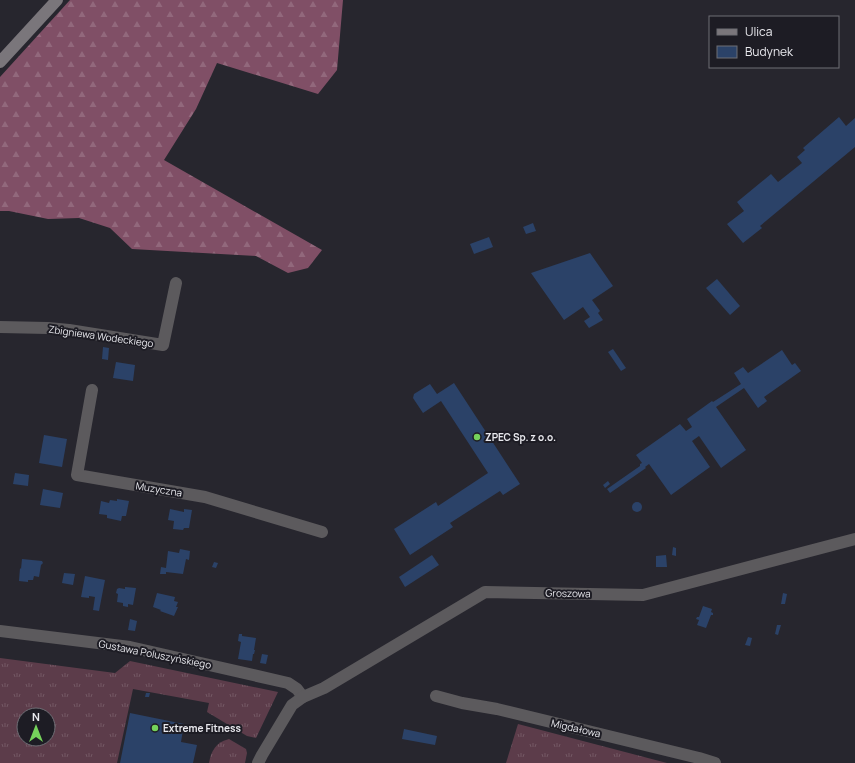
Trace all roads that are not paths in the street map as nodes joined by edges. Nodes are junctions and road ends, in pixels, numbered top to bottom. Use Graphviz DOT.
graph roads {
  1 [pos="57,0"];
  2 [pos="0,62"];
  3 [pos="176,283"];
  4 [pos="0,327"];
  5 [pos="92,390"];
  6 [pos="322,532"];
  7 [pos="855,539"];
  8 [pos="0,631"];
  9 [pos="436,696"];
  10 [pos="303,697"];
  11 [pos="258,763"];
  12 [pos="715,763"];
  1 -- 2 [label="street"];
  3 -- 4 [label="street, Zbigniewa Wodeckiego"];
  5 -- 6 [label="street, Muzyczna"];
  7 -- 10 [label="street, Groszowa"];
  8 -- 10 [label="street, Gustawa Poluszyńskiego"];
  9 -- 12 [label="street, Migdałowa"];
  10 -- 11 [label="street"];
}
